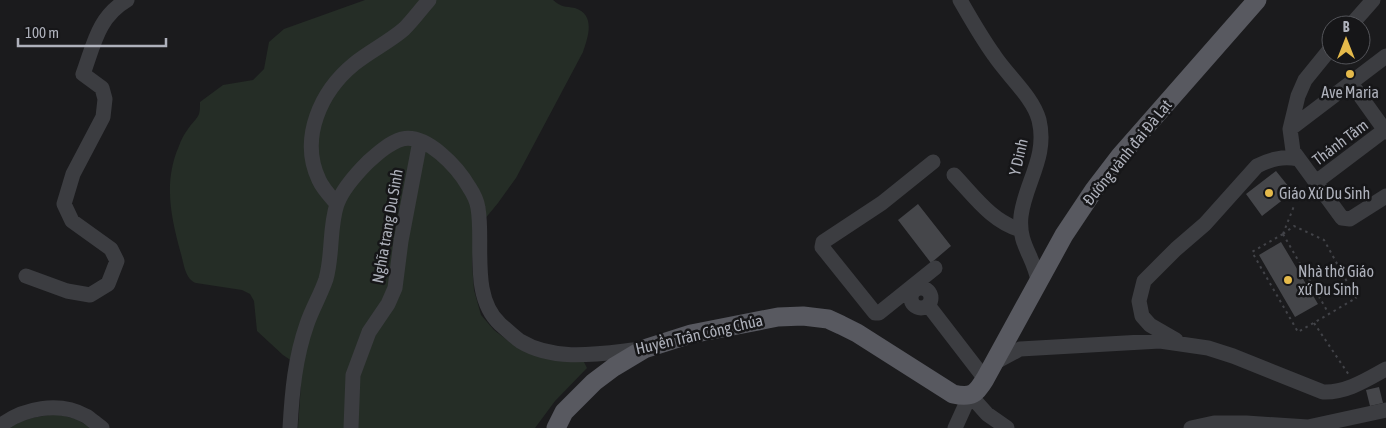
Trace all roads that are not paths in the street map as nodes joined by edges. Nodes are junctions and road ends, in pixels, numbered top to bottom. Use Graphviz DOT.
graph roads {
  1 [pos="127,0"];
  2 [pos="429,0"];
  3 [pos="960,0"];
  4 [pos="1257,0"];
  5 [pos="1372,0"];
  6 [pos="1359,15"];
  7 [pos="1386,56"];
  8 [pos="1321,61"];
  9 [pos="1351,84"];
  10 [pos="1290,129"];
  11 [pos="1385,131"];
  12 [pos="420,141"];
  13 [pos="1298,159"];
  14 [pos="933,162"];
  15 [pos="954,175"];
  16 [pos="1316,182"];
  17 [pos="1386,196"];
  18 [pos="337,204"];
  19 [pos="1021,230"];
  20 [pos="935,268"];
  21 [pos="26,276"];
  22 [pos="1038,281"];
  23 [pos="913,289"];
  24 [pos="1186,345"];
  25 [pos="644,349"];
  26 [pos="1386,369"];
  27 [pos="989,371"];
  28 [pos="970,395"];
  29 [pos="1386,410"];
  30 [pos="0,426"];
  31 [pos="102,428"];
  32 [pos="290,428"];
  33 [pos="351,428"];
  34 [pos="556,428"];
  35 [pos="955,428"];
  36 [pos="1007,428"];
  37 [pos="1191,428"];
  1 -- 21 [label="street"];
  2 -- 18 [label="street"];
  3 -- 19 [label="street, Y Dinh"];
  4 -- 22 [label="main road, Đường vành đai Đà Lạt"];
  5 -- 6 [label="street"];
  7 -- 9 [label="street"];
  8 -- 10 [label="street"];
  9 -- 10 [label="street"];
  9 -- 11 [label="street"];
  10 -- 13 [label="street"];
  11 -- 16 [label="street, Thánh Tâm"];
  12 -- 18 [label="street"];
  12 -- 25 [label="street, Huyền Trân Công Chúa"];
  12 -- 33 [label="street, Nghĩa trang Du Sinh"];
  13 -- 16 [label="street"];
  13 -- 24 [label="street"];
  14 -- 23 [label="street"];
  15 -- 19 [label="street"];
  16 -- 17 [label="street"];
  18 -- 32 [label="street"];
  19 -- 22 [label="street, Y Dinh"];
  20 -- 23 [label="street"];
  22 -- 27 [label="main road, Đường vành đai Đà Lạt"];
  23 -- 27 [label="street"];
  24 -- 26 [label="street"];
  24 -- 27 [label="street"];
  25 -- 28 [label="main road, Huyền Trân Công Chúa"];
  25 -- 34 [label="main road"];
  27 -- 28 [label="main road, Đường vành đai Đà Lạt"];
  28 -- 35 [label="street"];
  28 -- 36 [label="street"];
  29 -- 37 [label="street"];
  30 -- 31 [label="street"];
}
